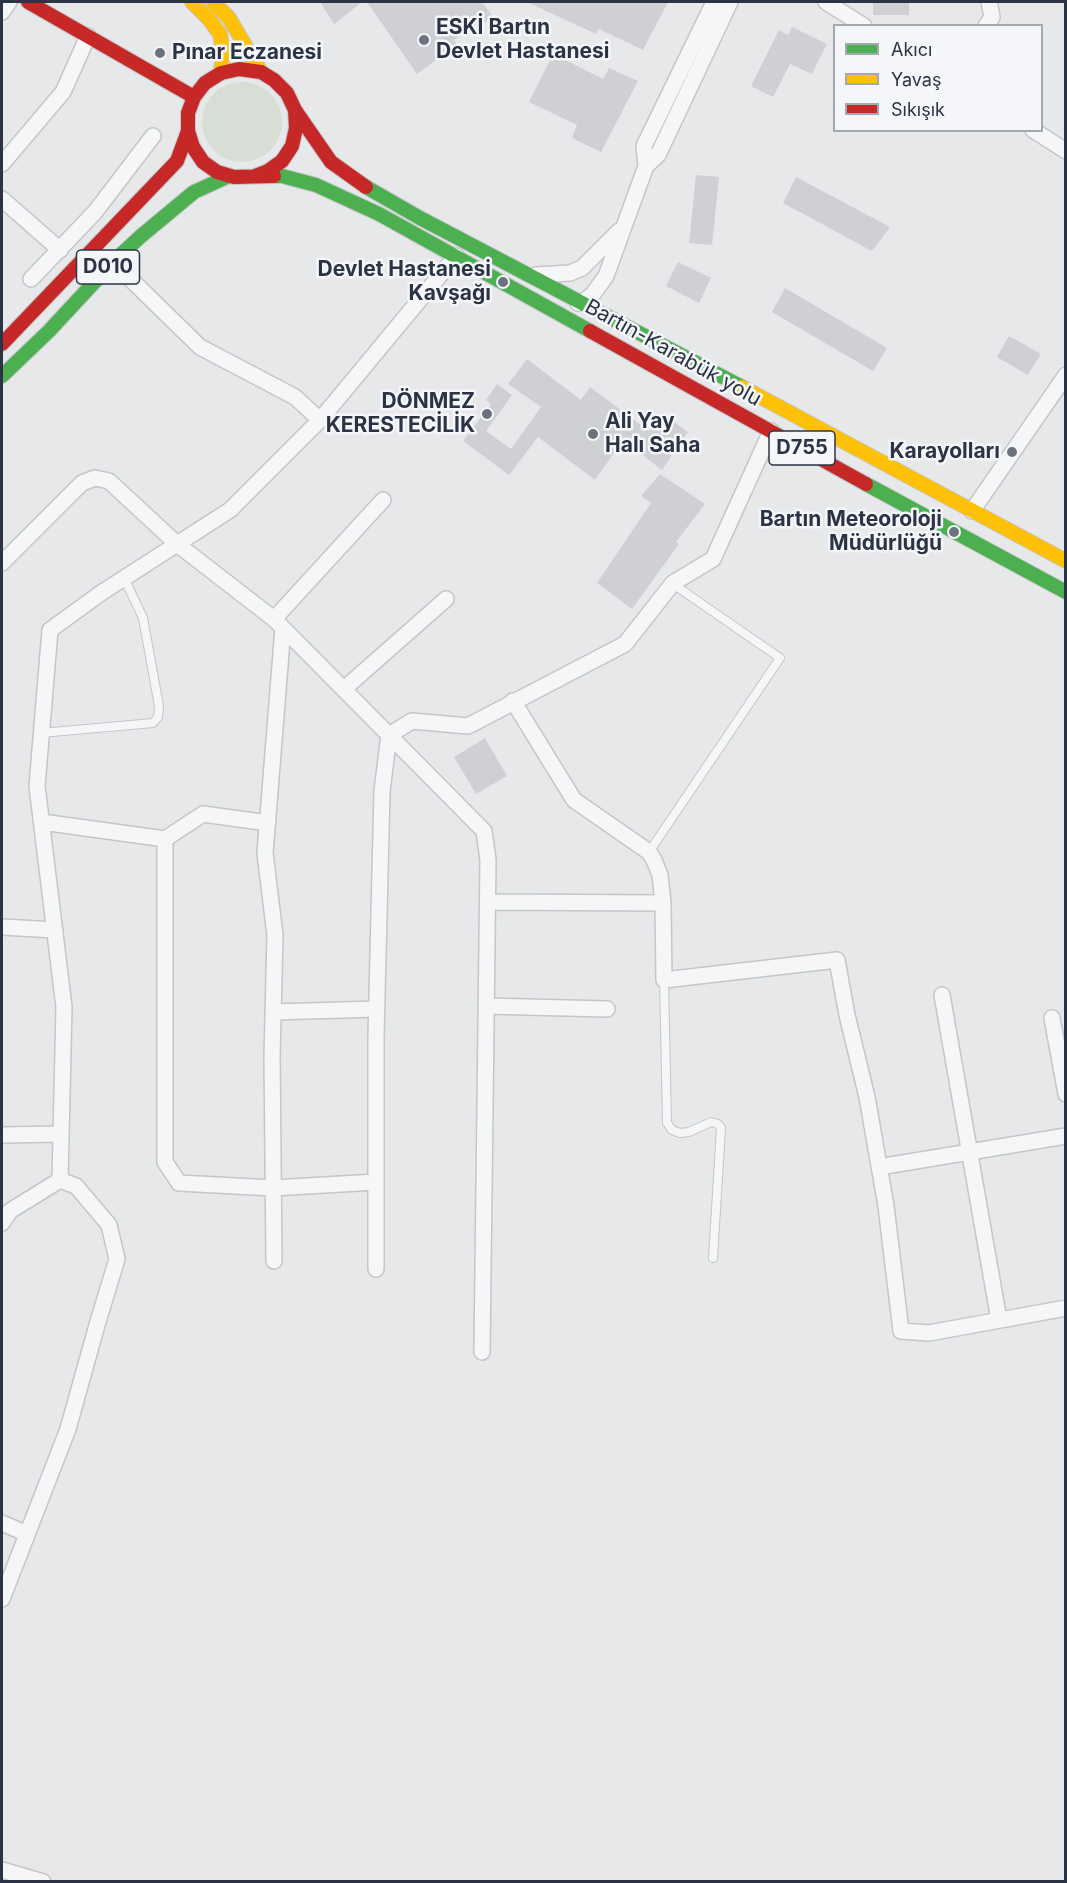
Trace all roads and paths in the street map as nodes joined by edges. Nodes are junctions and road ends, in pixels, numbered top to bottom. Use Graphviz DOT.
graph roads {
  1 [pos="9,2"];
  2 [pos="28,2"];
  3 [pos="192,2"];
  4 [pos="213,2"];
  5 [pos="714,2"];
  6 [pos="722,2"];
  7 [pos="730,2"];
  8 [pos="826,2"];
  9 [pos="988,2"];
  10 [pos="2,12"];
  11 [pos="861,24"];
  12 [pos="987,24"];
  13 [pos="88,36"];
  14 [pos="261,72"];
  15 [pos="221,73"];
  16 [pos="194,97"];
  17 [pos="295,110"];
  18 [pos="188,131"];
  19 [pos="1036,132"];
  20 [pos="153,136"];
  21 [pos="1065,151"];
  22 [pos="2,164"];
  23 [pos="646,166"];
  24 [pos="229,176"];
  25 [pos="251,177"];
  26 [pos="2,199"];
  27 [pos="624,224"];
  28 [pos="60,250"];
  29 [pos="456,256"];
  30 [pos="112,262"];
  31 [pos="529,274"];
  32 [pos="606,276"];
  33 [pos="31,279"];
  34 [pos="583,302"];
  35 [pos="540,303"];
  36 [pos="613,318"];
  37 [pos="2,344"];
  38 [pos="1065,375"];
  39 [pos="2,376"];
  40 [pos="320,420"];
  41 [pos="771,431"];
  42 [pos="383,500"];
  43 [pos="972,511"];
  44 [pos="177,544"];
  45 [pos="1065,561"];
  46 [pos="2,562"];
  47 [pos="124,578"];
  48 [pos="673,583"];
  49 [pos="1065,592"];
  50 [pos="446,599"];
  51 [pos="278,623"];
  52 [pos="344,689"];
  53 [pos="513,701"];
  54 [pos="41,733"];
  55 [pos="389,735"];
  56 [pos="42,822"];
  57 [pos="267,823"];
  58 [pos="165,839"];
  59 [pos="649,852"];
  60 [pos="488,902"];
  61 [pos="663,903"];
  62 [pos="2,927"];
  63 [pos="55,930"];
  64 [pos="664,980"];
  65 [pos="942,995"];
  66 [pos="486,1006"];
  67 [pos="607,1008"];
  68 [pos="377,1009"];
  69 [pos="273,1012"];
  70 [pos="1052,1018"];
  71 [pos="1065,1094"];
  72 [pos="61,1134"];
  73 [pos="2,1135"];
  74 [pos="1065,1136"];
  75 [pos="969,1152"];
  76 [pos="879,1167"];
  77 [pos="60,1180"];
  78 [pos="376,1182"];
  79 [pos="273,1188"];
  80 [pos="2,1222"];
  81 [pos="713,1258"];
  82 [pos="274,1261"];
  83 [pos="376,1269"];
  84 [pos="1065,1308"];
  85 [pos="999,1320"];
  86 [pos="482,1352"];
  87 [pos="2,1523"];
  88 [pos="27,1534"];
  89 [pos="2,1599"];
  90 [pos="2,1870"];
  91 [pos="33,1880"];
  1 -- 10 [label="street"];
  2 -- 13 [label="main road"];
  3 -- 15 [label="main road"];
  4 -- 14 [label="main road, Bartın-Karabük yolu"];
  5 -- 23 [label="street"];
  6 -- 23 [label="lane"];
  7 -- 23 [label="street"];
  8 -- 11 [label="street"];
  9 -- 12 [label="street"];
  13 -- 16 [label="main road"];
  13 -- 22 [label="street"];
  14 -- 15 [label="main road"];
  14 -- 17 [label="main road, Bartın-Karabük yolu"];
  15 -- 16 [label="main road"];
  16 -- 18 [label="main road, D010"];
  17 -- 25 [label="main road, Bartın-Karabük yolu / D010"];
  17 -- 31 [label="main road, Bartın-Karabük yolu / D755"];
  18 -- 24 [label="main road, Bartın-Karabük yolu / D010"];
  18 -- 37 [label="main road, D010"];
  19 -- 21 [label="street"];
  20 -- 28 [label="street"];
  23 -- 27 [label="street"];
  24 -- 25 [label="main road, Bartın-Karabük yolu / D010"];
  24 -- 30 [label="main road, D010"];
  25 -- 29 [label="main road, Bartın-Karabük yolu / D755"];
  26 -- 28 [label="street"];
  27 -- 31 [label="street"];
  27 -- 32 [label="street"];
  28 -- 33 [label="street"];
  29 -- 35 [label="main road, Bartın-Karabük yolu / D755"];
  29 -- 40 [label="street"];
  30 -- 39 [label="main road, D010"];
  30 -- 40 [label="street"];
  31 -- 34 [label="main road, Bartın-Karabük yolu / D755"];
  32 -- 34 [label="street"];
  32 -- 36 [label="street"];
  34 -- 35 [label="street"];
  34 -- 36 [label="main road, Bartın-Karabük yolu / D755"];
  35 -- 41 [label="main road, Bartın-Karabük yolu / D755"];
  36 -- 43 [label="main road, Bartın-Karabük yolu / D755"];
  38 -- 43 [label="street"];
  40 -- 44 [label="street"];
  41 -- 48 [label="street"];
  41 -- 49 [label="main road, Bartın-Karabük yolu / D755"];
  42 -- 51 [label="street"];
  43 -- 45 [label="main road, Bartın-Karabük yolu / D755"];
  44 -- 46 [label="street"];
  44 -- 47 [label="street"];
  44 -- 51 [label="street"];
  47 -- 54 [label="street"];
  47 -- 54 [label="lane"];
  48 -- 53 [label="street"];
  48 -- 59 [label="lane"];
  50 -- 52 [label="street"];
  51 -- 52 [label="street"];
  51 -- 57 [label="street"];
  52 -- 55 [label="street"];
  53 -- 55 [label="street"];
  53 -- 59 [label="street"];
  54 -- 56 [label="street"];
  55 -- 60 [label="street"];
  55 -- 68 [label="street"];
  56 -- 58 [label="street"];
  56 -- 63 [label="street"];
  57 -- 58 [label="street"];
  57 -- 69 [label="street"];
  58 -- 79 [label="street"];
  59 -- 61 [label="street"];
  60 -- 61 [label="street"];
  60 -- 66 [label="street"];
  61 -- 64 [label="street"];
  62 -- 63 [label="street"];
  63 -- 72 [label="street"];
  64 -- 76 [label="street"];
  64 -- 81 [label="lane"];
  65 -- 75 [label="street"];
  66 -- 67 [label="street"];
  66 -- 86 [label="street"];
  68 -- 69 [label="street"];
  68 -- 78 [label="street"];
  69 -- 79 [label="street"];
  70 -- 71 [label="street"];
  72 -- 73 [label="street"];
  72 -- 77 [label="street"];
  74 -- 75 [label="street"];
  75 -- 76 [label="street"];
  75 -- 85 [label="street"];
  76 -- 85 [label="street"];
  77 -- 80 [label="street"];
  77 -- 88 [label="street"];
  78 -- 79 [label="street"];
  78 -- 83 [label="street"];
  79 -- 82 [label="street"];
  84 -- 85 [label="street"];
  87 -- 88 [label="street"];
  88 -- 89 [label="street"];
  90 -- 91 [label="street"];
}
